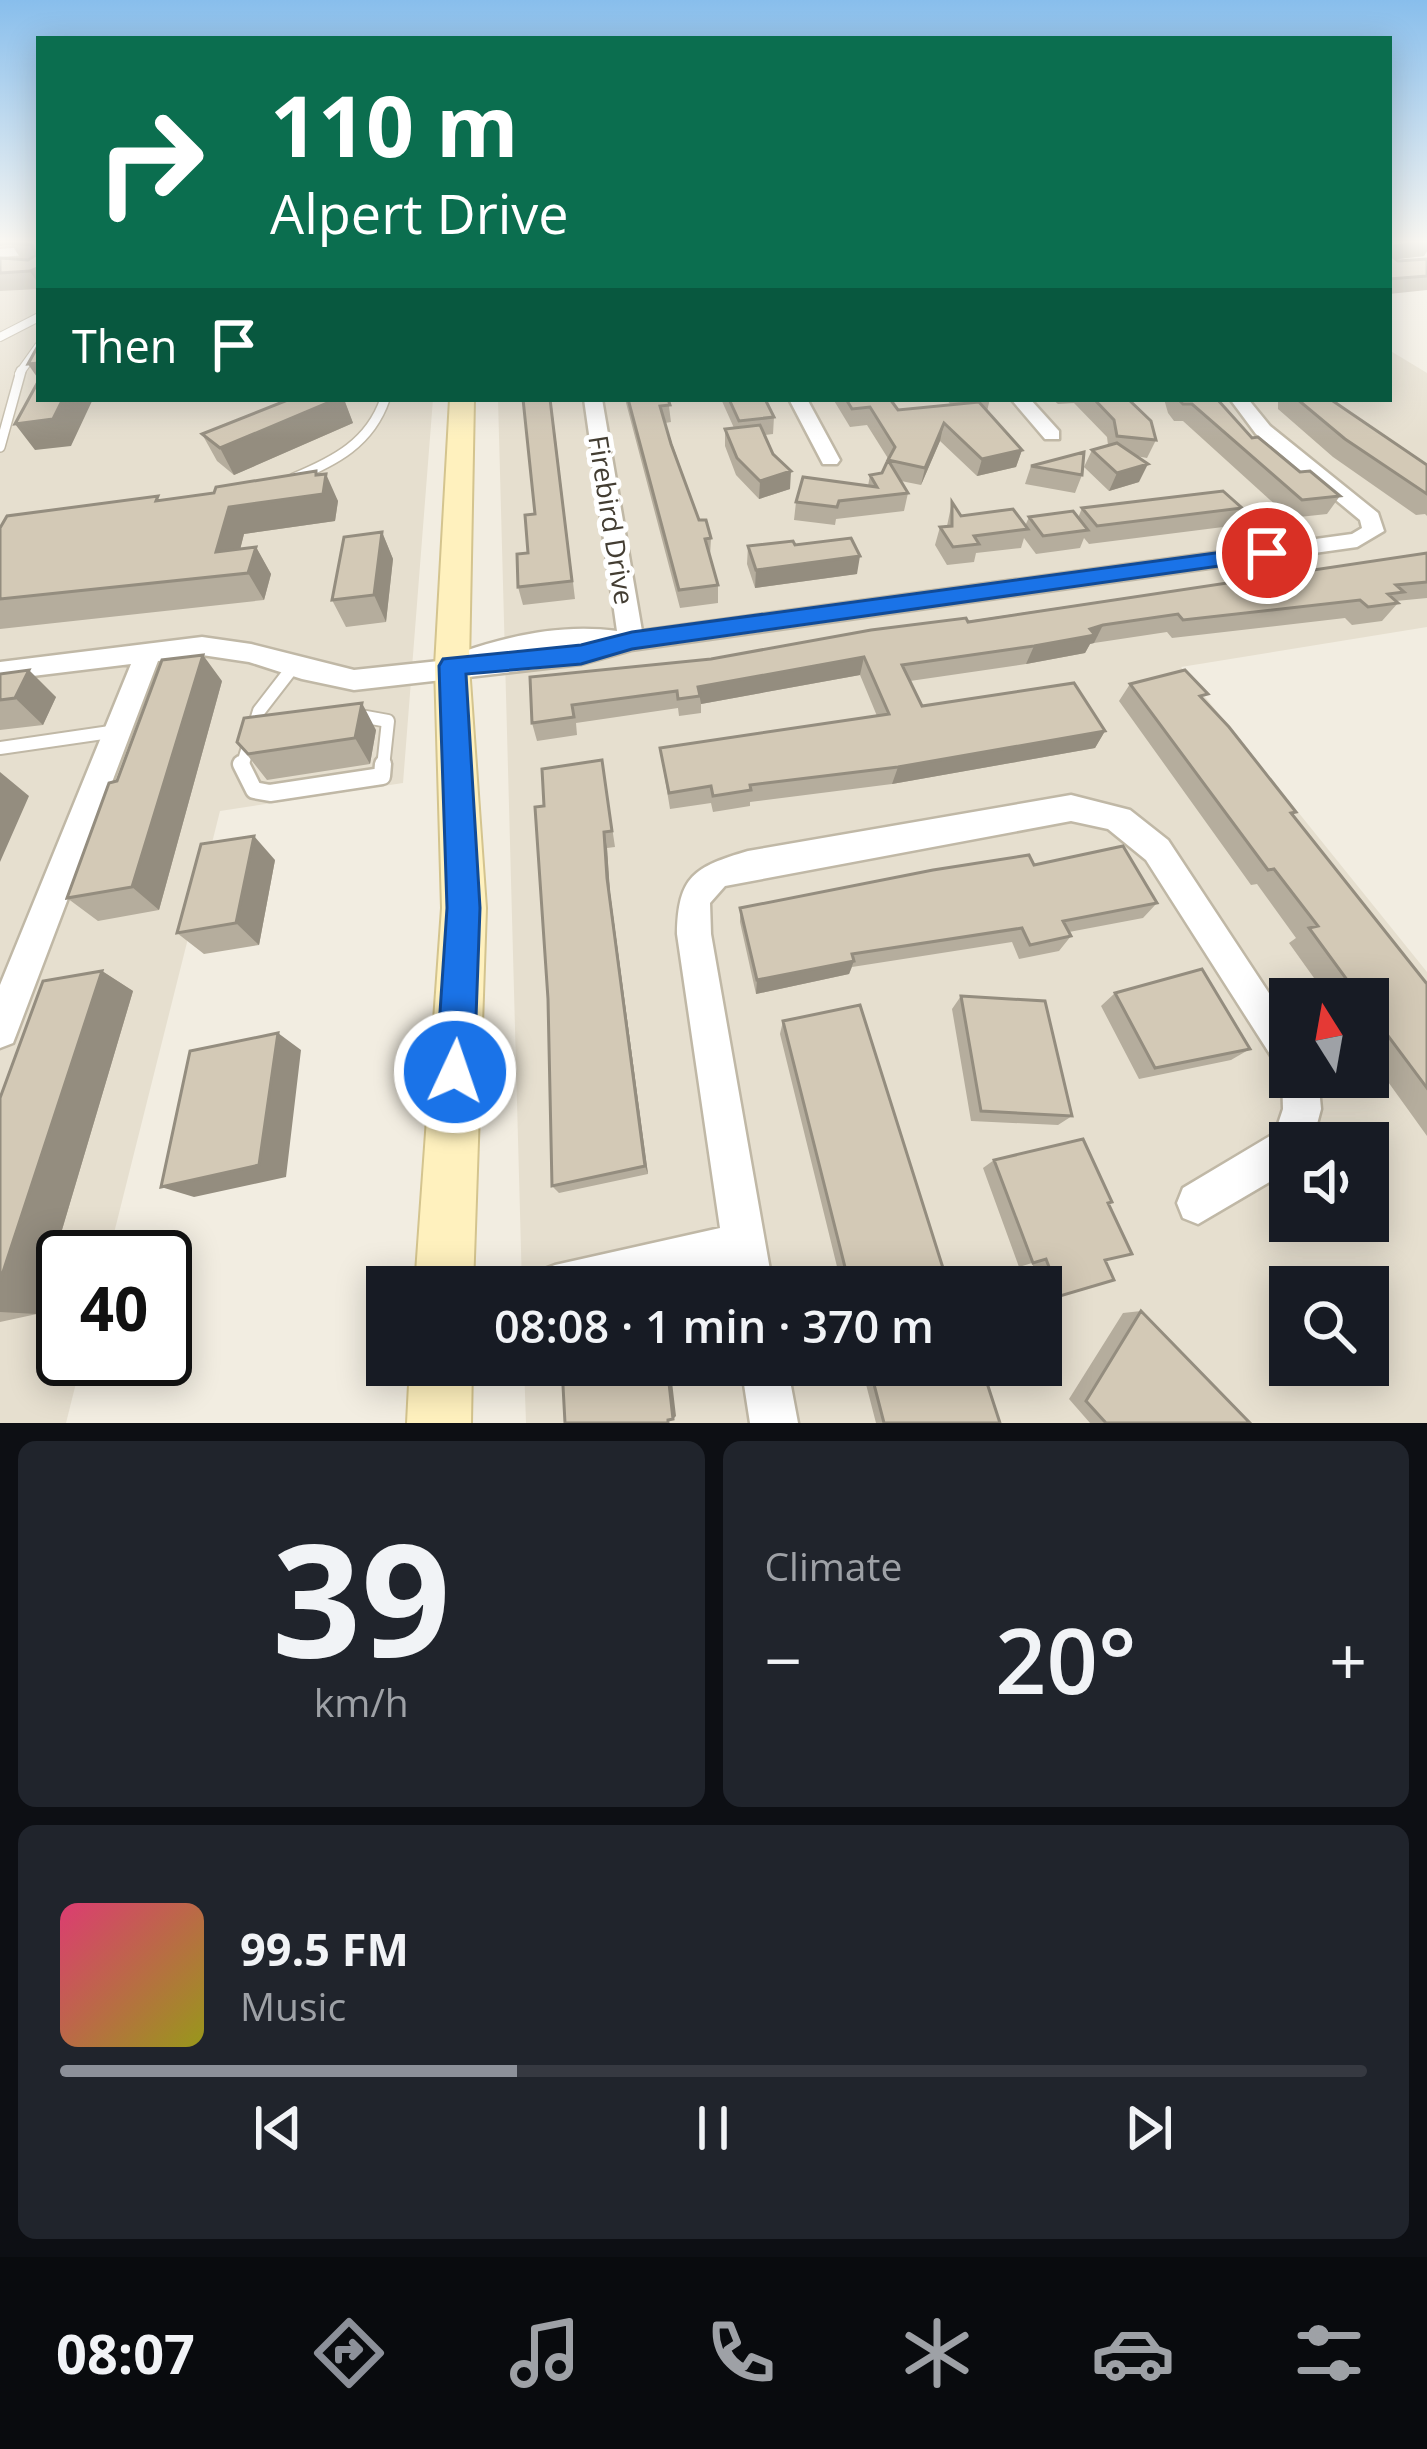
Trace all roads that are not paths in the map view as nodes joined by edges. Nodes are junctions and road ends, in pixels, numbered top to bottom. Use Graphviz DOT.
graph roads {
  1 [pos="36,319"];
  2 [pos="0,337"];
  3 [pos="36,349"];
  4 [pos="384,402"];
  5 [pos="462,402"];
  6 [pos="593,402"];
  7 [pos="800,402"];
  8 [pos="1023,402"];
  9 [pos="1242,402"];
  10 [pos="1052,435"];
  11 [pos="0,447"];
  12 [pos="830,460"];
  13 [pos="276,484"];
  14 [pos="632,640"];
  15 [pos="148,653"];
  16 [pos="452,666"];
  17 [pos="293,667"];
  18 [pos="0,670"];
  19 [pos="330,716"];
  20 [pos="270,724"];
  21 [pos="250,727"];
  22 [pos="117,731"];
  23 [pos="0,748"];
  24 [pos="1269,1025"];
  25 [pos="0,1030"];
  26 [pos="1269,1159"];
  27 [pos="1198,1203"];
  28 [pos="743,1244"];
  29 [pos="444,1266"];
  30 [pos="647,1266"];
  31 [pos="747,1266"];
  32 [pos="440,1386"];
  33 [pos="768,1386"];
  34 [pos="439,1423"];
  35 [pos="774,1423"];
  1 -- 2 [label="lane"];
  3 -- 11 [label="lane"];
  4 -- 13 [label="lane"];
  5 -- 16 [label="street"];
  6 -- 14 [label="street, Firebird Drive"];
  7 -- 12 [label="street"];
  8 -- 10 [label="street"];
  9 -- 14 [label="street"];
  14 -- 16 [label="street"];
  15 -- 17 [label="street"];
  15 -- 18 [label="street"];
  15 -- 22 [label="street"];
  16 -- 17 [label="street"];
  16 -- 29 [label="street"];
  17 -- 21 [label="lane"];
  19 -- 21 [label="lane"];
  20 -- 21 [label="lane"];
  22 -- 23 [label="lane"];
  22 -- 25 [label="street"];
  24 -- 28 [label="street"];
  26 -- 27 [label="street"];
  28 -- 30 [label="street"];
  28 -- 31 [label="street"];
  32 -- 34 [label="street"];
  33 -- 35 [label="street"];
}
